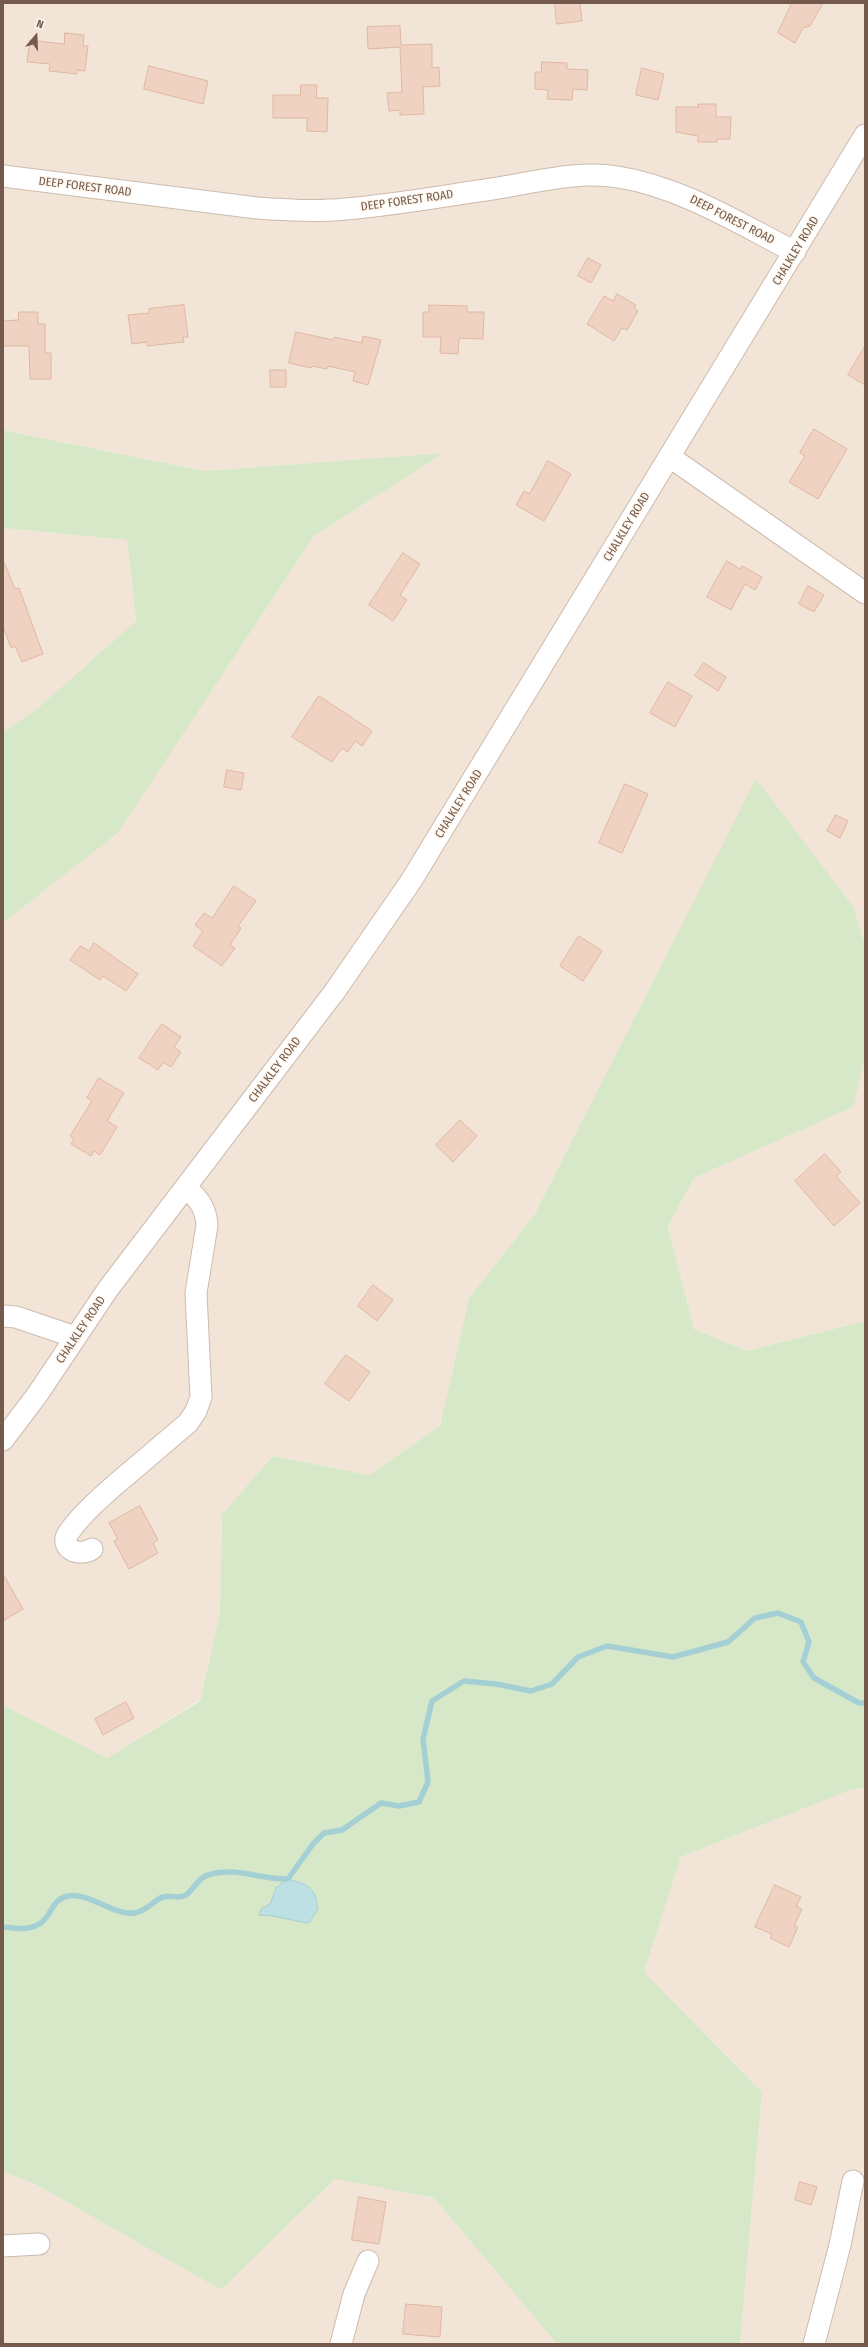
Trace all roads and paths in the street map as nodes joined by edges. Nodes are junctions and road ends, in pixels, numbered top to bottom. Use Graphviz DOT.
graph roads {
  1 [pos="865,135"];
  2 [pos="3,176"];
  3 [pos="795,252"];
  4 [pos="670,457"];
  5 [pos="865,593"];
  6 [pos="186,1188"];
  7 [pos="3,1316"];
  8 [pos="75,1337"];
  9 [pos="3,1440"];
  10 [pos="92,1549"];
  11 [pos="853,2181"];
  12 [pos="39,2244"];
  13 [pos="3,2246"];
  14 [pos="368,2261"];
  15 [pos="341,2344"];
  16 [pos="814,2344"];
  1 -- 3 [label="street, CHALKLEY ROAD"];
  2 -- 3 [label="street, DEEP FOREST ROAD"];
  3 -- 4 [label="street, CHALKLEY ROAD"];
  4 -- 5 [label="street"];
  4 -- 6 [label="street, CHALKLEY ROAD"];
  6 -- 8 [label="street, CHALKLEY ROAD"];
  6 -- 10 [label="street"];
  7 -- 8 [label="street"];
  8 -- 9 [label="street, CHALKLEY ROAD"];
  11 -- 16 [label="street"];
  12 -- 13 [label="street"];
  14 -- 15 [label="street"];
}
